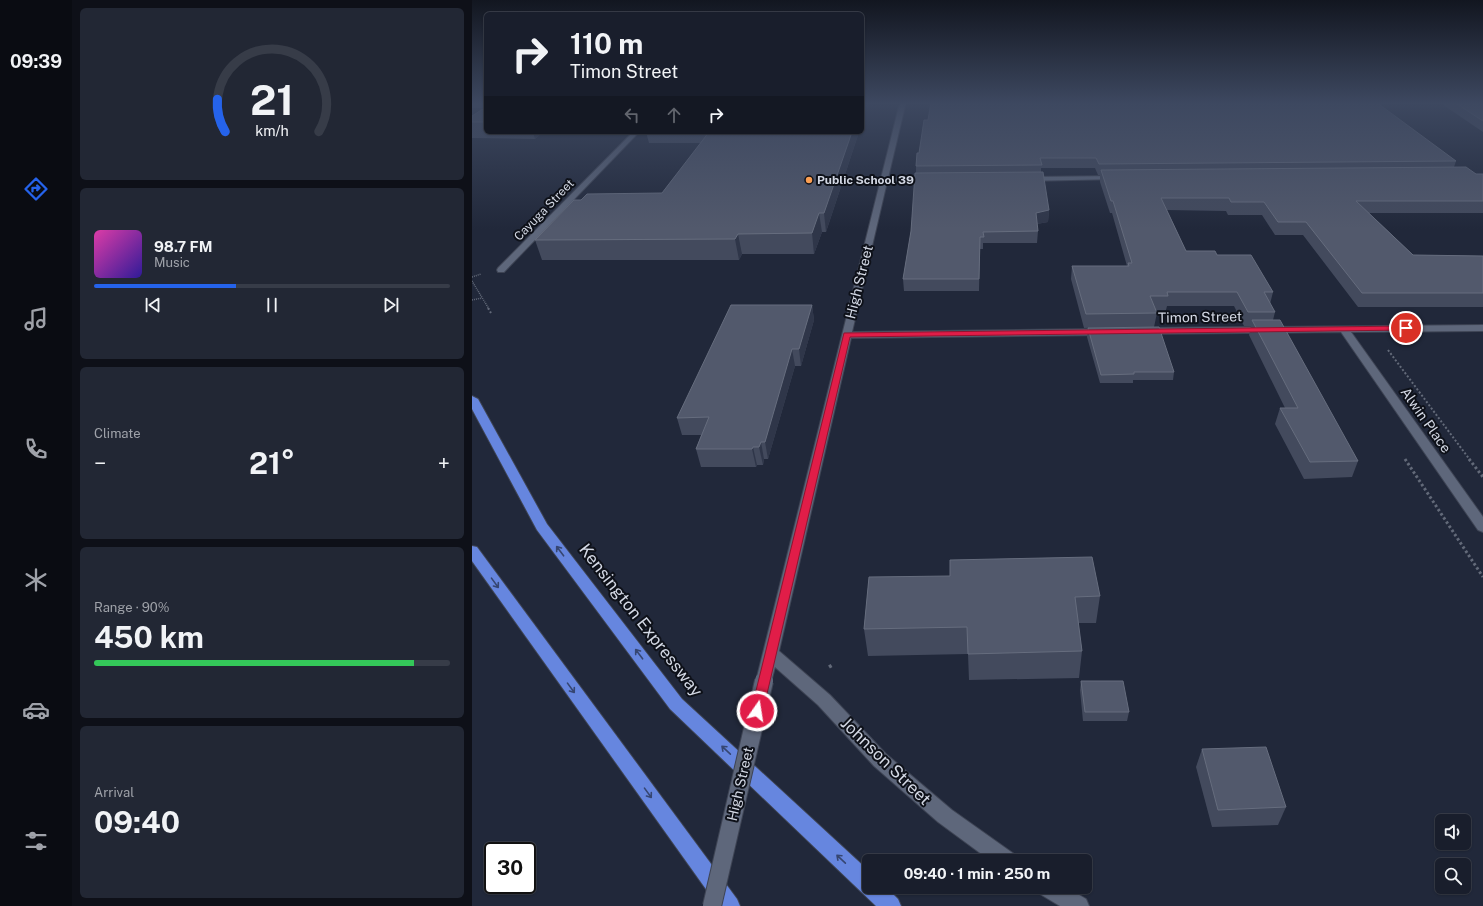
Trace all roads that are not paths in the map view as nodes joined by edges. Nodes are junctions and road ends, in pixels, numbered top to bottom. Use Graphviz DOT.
graph roads {
  1 [pos="624,144"];
  2 [pos="893,144"];
  3 [pos="1124,178"];
  4 [pos="1020,179"];
  5 [pos="884,180"];
  6 [pos="940,180"];
  7 [pos="501,270"];
  8 [pos="1483,328"];
  9 [pos="1344,329"];
  10 [pos="1129,331"];
  11 [pos="1113,332"];
  12 [pos="846,334"];
  13 [pos="472,399"];
  14 [pos="1483,527"];
  15 [pos="472,551"];
  16 [pos="771,654"];
  17 [pos="997,854"];
  18 [pos="862,878"];
  19 [pos="878,894"];
  20 [pos="1059,894"];
  21 [pos="712,906"];
  22 [pos="730,906"];
  23 [pos="891,906"];
  24 [pos="1079,906"];
  1 -- 7 [label="street, Cayuga Street"];
  2 -- 5 [label="street, High Street"];
  3 -- 4 [label="street"];
  5 -- 6 [label="street"];
  5 -- 12 [label="street, High Street"];
  8 -- 9 [label="street, Timon Street"];
  9 -- 10 [label="street, Timon Street"];
  9 -- 14 [label="street, Alwin Place"];
  11 -- 12 [label="street"];
  12 -- 16 [label="street, High Street"];
  18 -- 13 [label="highway, Kensington Expressway, one-way"];
  15 -- 22 [label="highway, one-way"];
  16 -- 17 [label="street, Johnson Street"];
  16 -- 21 [label="street, High Street, bridge"];
  19 -- 23 [label="highway, Kensington Expressway"];
  20 -- 24 [label="street"];
}
